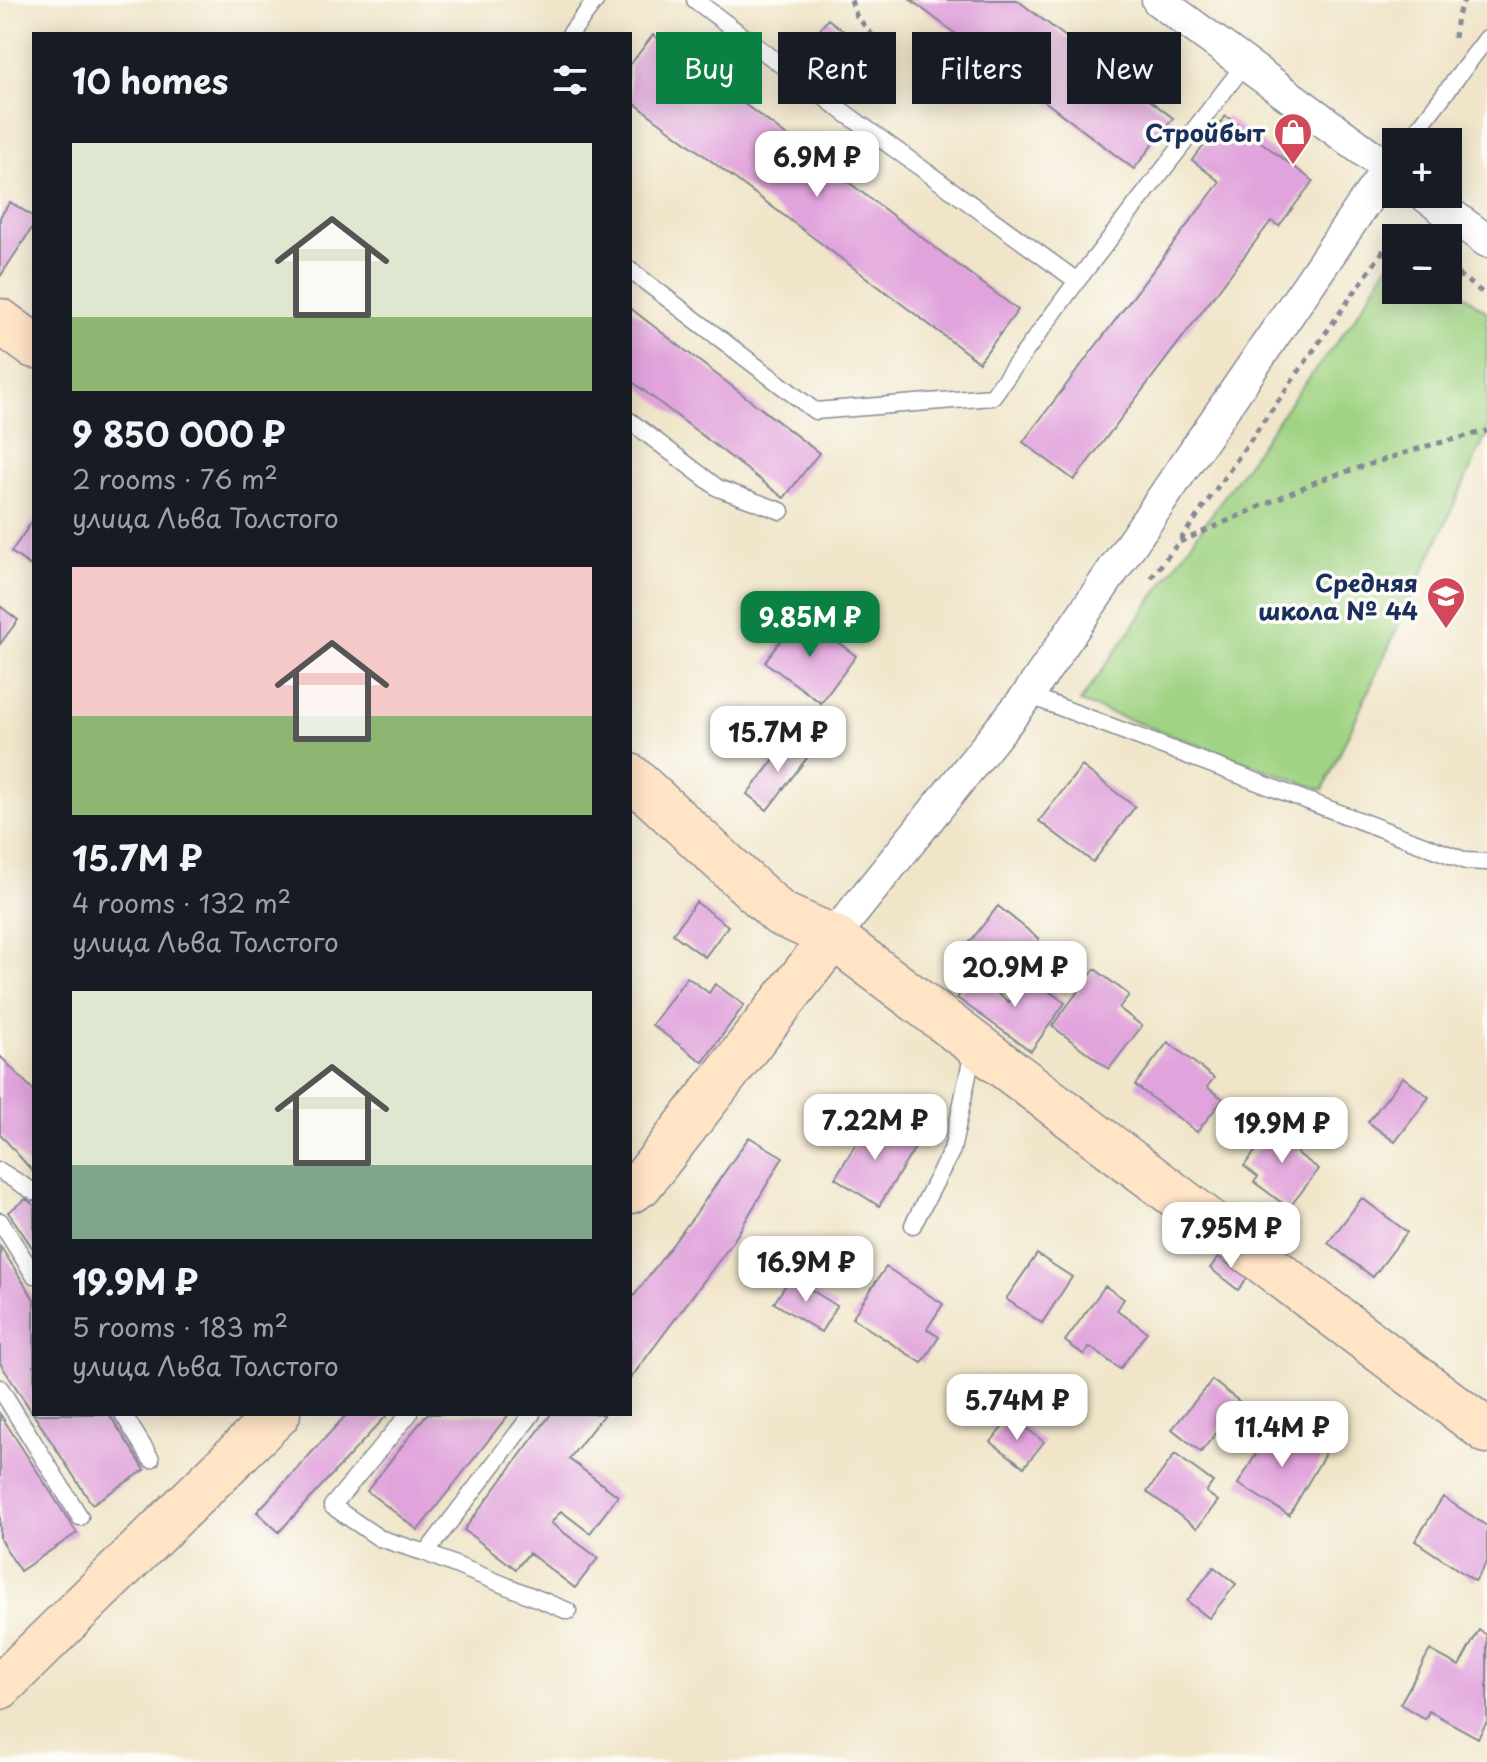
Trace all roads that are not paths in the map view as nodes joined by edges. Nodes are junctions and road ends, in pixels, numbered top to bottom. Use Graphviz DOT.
graph roads {
  1 [pos="596,0"];
  2 [pos="695,0"];
  3 [pos="1158,0"];
  4 [pos="572,32"];
  5 [pos="1487,38"];
  6 [pos="1245,64"];
  7 [pos="1419,128"];
  8 [pos="1382,159"];
  9 [pos="1382,183"];
  10 [pos="1442,208"];
  11 [pos="1487,241"];
  12 [pos="632,272"];
  13 [pos="1077,281"];
  14 [pos="0,321"];
  15 [pos="32,345"];
  16 [pos="632,423"];
  17 [pos="781,511"];
  18 [pos="1028,695"];
  19 [pos="632,778"];
  20 [pos="1487,862"];
  21 [pos="833,937"];
  22 [pos="975,1044"];
  23 [pos="0,1171"];
  24 [pos="32,1191"];
  25 [pos="633,1194"];
  26 [pos="0,1221"];
  27 [pos="913,1225"];
  28 [pos="32,1272"];
  29 [pos="0,1388"];
  30 [pos="124,1416"];
  31 [pos="276,1416"];
  32 [pos="407,1416"];
  33 [pos="530,1416"];
  34 [pos="1487,1431"];
  35 [pos="151,1459"];
  36 [pos="80,1517"];
  37 [pos="426,1553"];
  38 [pos="568,1611"];
  39 [pos="0,1687"];
  1 -- 4 [label="lane"];
  2 -- 13 [label="lane"];
  3 -- 6 [label="street"];
  5 -- 7 [label="lane"];
  6 -- 8 [label="street"];
  6 -- 13 [label="lane"];
  9 -- 18 [label="street"];
  10 -- 11 [label="street"];
  12 -- 13 [label="lane"];
  14 -- 15 [label="street"];
  16 -- 17 [label="lane"];
  18 -- 20 [label="lane"];
  18 -- 21 [label="street"];
  19 -- 21 [label="street"];
  21 -- 22 [label="street"];
  21 -- 25 [label="street"];
  22 -- 27 [label="lane"];
  22 -- 34 [label="street"];
  23 -- 24 [label="lane"];
  26 -- 28 [label="lane"];
  29 -- 36 [label="lane"];
  30 -- 35 [label="lane"];
  31 -- 39 [label="street"];
  32 -- 37 [label="lane"];
  33 -- 37 [label="lane"];
  37 -- 38 [label="lane"];
}
